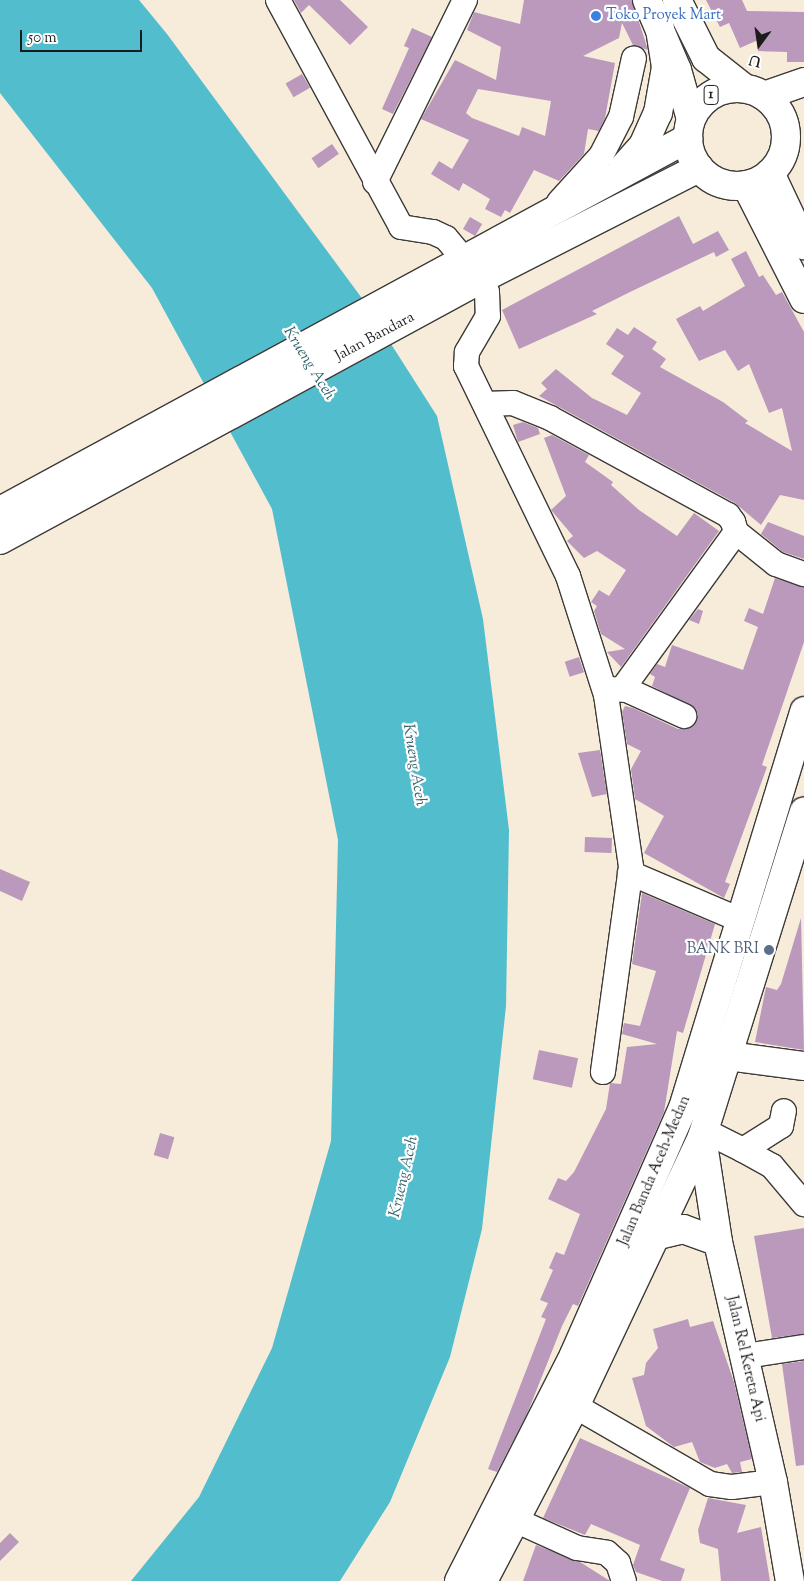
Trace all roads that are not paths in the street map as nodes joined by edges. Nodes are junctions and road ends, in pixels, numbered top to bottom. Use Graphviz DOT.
graph roads {
  1 [pos="278,0"];
  2 [pos="465,0"];
  3 [pos="676,0"];
  4 [pos="653,12"];
  5 [pos="634,58"];
  6 [pos="804,82"];
  7 [pos="754,92"];
  8 [pos="689,129"];
  9 [pos="795,130"];
  10 [pos="699,168"];
  11 [pos="770,173"];
  12 [pos="610,181"];
  13 [pos="375,182"];
  14 [pos="746,185"];
  15 [pos="547,214"];
  16 [pos="804,245"];
  17 [pos="463,258"];
  18 [pos="479,280"];
  19 [pos="804,299"];
  20 [pos="485,404"];
  21 [pos="0,510"];
  22 [pos="736,532"];
  23 [pos="0,540"];
  24 [pos="804,574"];
  25 [pos="615,691"];
  26 [pos="804,711"];
  27 [pos="684,716"];
  28 [pos="804,812"];
  29 [pos="630,873"];
  30 [pos="740,920"];
  31 [pos="728,1056"];
  32 [pos="804,1066"];
  33 [pos="603,1072"];
  34 [pos="784,1111"];
  35 [pos="704,1134"];
  36 [pos="743,1150"];
  37 [pos="804,1204"];
  38 [pos="658,1235"];
  39 [pos="718,1242"];
  40 [pos="804,1347"];
  41 [pos="745,1356"];
  42 [pos="575,1406"];
  43 [pos="773,1482"];
  44 [pos="501,1528"];
  45 [pos="459,1581"];
  46 [pos="483,1581"];
  47 [pos="624,1581"];
  48 [pos="790,1581"];
  1 -- 13 [label="street"];
  2 -- 13 [label="street"];
  3 -- 7 [label="main road, 1"];
  4 -- 8 [label="main road, 1"];
  4 -- 12 [label="main road"];
  5 -- 15 [label="street"];
  6 -- 7 [label="main road"];
  7 -- 8 [label="main road, 1"];
  7 -- 9 [label="main road, 1"];
  8 -- 10 [label="main road, 1"];
  8 -- 12 [label="main road, Jalan Bandara"];
  9 -- 11 [label="main road, 1"];
  10 -- 14 [label="main road"];
  10 -- 18 [label="main road, Jalan Bandara"];
  11 -- 14 [label="main road, 1"];
  11 -- 16 [label="main road"];
  12 -- 15 [label="main road, Jalan Bandara"];
  13 -- 17 [label="street"];
  14 -- 19 [label="main road"];
  15 -- 17 [label="main road, Jalan Bandara"];
  17 -- 21 [label="main road, Jalan Bandara"];
  18 -- 20 [label="street"];
  18 -- 23 [label="main road, Jalan Bandara"];
  20 -- 22 [label="street"];
  20 -- 25 [label="street"];
  22 -- 24 [label="street"];
  22 -- 25 [label="street"];
  25 -- 27 [label="street"];
  25 -- 29 [label="street"];
  26 -- 30 [label="main road, Jalan Banda Aceh-Medan"];
  28 -- 31 [label="main road, Jalan Banda Aceh-Medan"];
  29 -- 30 [label="street"];
  29 -- 33 [label="street"];
  30 -- 44 [label="main road, Jalan Banda Aceh-Medan"];
  31 -- 32 [label="main road"];
  31 -- 35 [label="main road, Jalan Banda Aceh-Medan"];
  34 -- 36 [label="street"];
  35 -- 36 [label="street"];
  35 -- 38 [label="main road, Jalan Banda Aceh-Medan"];
  35 -- 39 [label="main road, Jalan Rel Kereta Api"];
  36 -- 37 [label="street"];
  38 -- 39 [label="main road"];
  38 -- 42 [label="main road, Jalan Banda Aceh-Medan"];
  39 -- 41 [label="main road, Jalan Rel Kereta Api"];
  40 -- 41 [label="street"];
  41 -- 43 [label="main road, Jalan Rel Kereta Api"];
  42 -- 43 [label="street"];
  42 -- 44 [label="main road, Jalan Banda Aceh-Medan"];
  43 -- 48 [label="main road, Jalan Rel Kereta Api"];
  44 -- 45 [label="main road, Jalan Banda Aceh-Medan"];
  44 -- 46 [label="main road, Jalan Banda Aceh-Medan"];
  44 -- 47 [label="street"];
}
